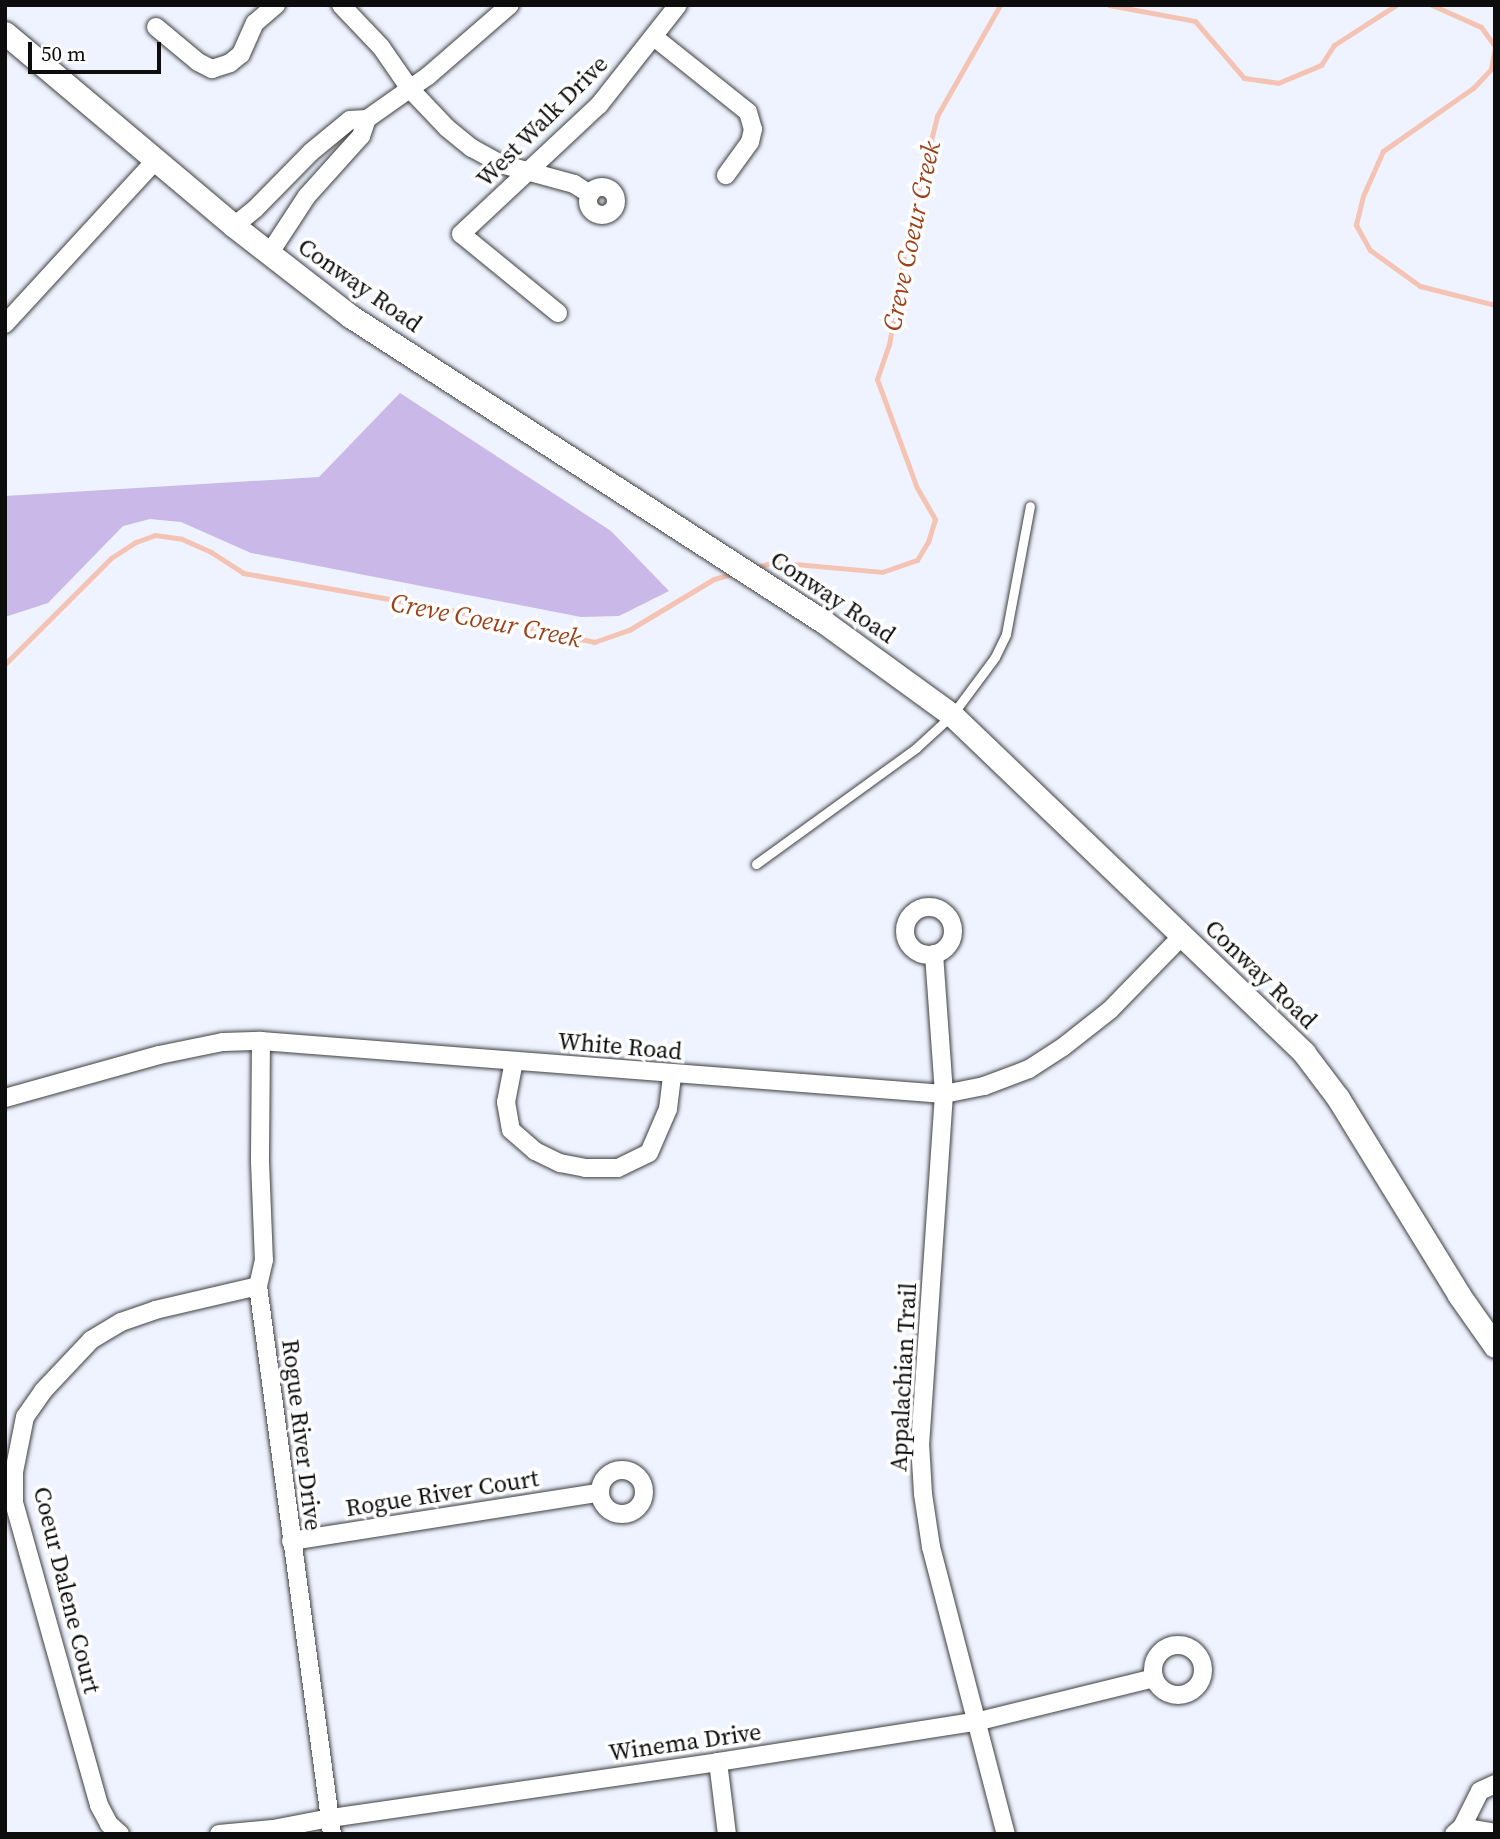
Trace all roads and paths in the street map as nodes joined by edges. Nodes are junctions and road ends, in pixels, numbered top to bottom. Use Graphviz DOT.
graph roads {
  1 [pos="276,5"];
  2 [pos="341,5"];
  3 [pos="510,5"];
  4 [pos="678,5"];
  5 [pos="156,27"];
  6 [pos="5,33"];
  7 [pos="653,37"];
  8 [pos="410,89"];
  9 [pos="367,119"];
  10 [pos="156,160"];
  11 [pos="527,173"];
  12 [pos="726,175"];
  13 [pos="590,194"];
  14 [pos="234,226"];
  15 [pos="269,254"];
  16 [pos="558,313"];
  17 [pos="5,324"];
  18 [pos="1030,506"];
  19 [pos="952,715"];
  20 [pos="756,864"];
  21 [pos="1183,935"];
  22 [pos="934,954"];
  23 [pos="261,1041"];
  24 [pos="514,1062"];
  25 [pos="672,1075"];
  26 [pos="944,1094"];
  27 [pos="5,1098"];
  28 [pos="258,1286"];
  29 [pos="1495,1346"];
  30 [pos="599,1493"];
  31 [pos="291,1541"];
  32 [pos="1154,1678"];
  33 [pos="979,1721"];
  34 [pos="718,1762"];
  35 [pos="1495,1784"];
  36 [pos="331,1826"];
  37 [pos="1458,1830"];
  38 [pos="1495,1833"];
  39 [pos="120,1834"];
  40 [pos="219,1834"];
  41 [pos="727,1834"];
  42 [pos="1006,1834"];
  1 -- 5 [label="street"];
  2 -- 8 [label="street"];
  3 -- 8 [label="street"];
  4 -- 7 [label="street, West Walk Drive"];
  6 -- 10 [label="street, Conway Road"];
  7 -- 11 [label="street, West Walk Drive"];
  7 -- 12 [label="street"];
  8 -- 9 [label="street"];
  8 -- 11 [label="street"];
  9 -- 14 [label="street"];
  9 -- 15 [label="street"];
  10 -- 14 [label="street, Conway Road"];
  10 -- 17 [label="street"];
  11 -- 13 [label="street"];
  11 -- 16 [label="street, West Walk Drive"];
  14 -- 15 [label="street, Conway Road"];
  15 -- 19 [label="street, Conway Road"];
  18 -- 19 [label="lane"];
  19 -- 20 [label="lane"];
  19 -- 21 [label="street, Conway Road"];
  21 -- 26 [label="street, White Road"];
  21 -- 29 [label="street, Conway Road"];
  22 -- 26 [label="street, Appalachian Trail"];
  23 -- 24 [label="street, White Road"];
  23 -- 27 [label="street, White Road"];
  23 -- 28 [label="street, Rogue River Drive"];
  24 -- 25 [label="street, White Road"];
  24 -- 25 [label="street"];
  25 -- 26 [label="street, White Road"];
  26 -- 33 [label="street, Appalachian Trail"];
  28 -- 31 [label="street, Rogue River Drive"];
  28 -- 39 [label="street, Coeur Dalene Court"];
  30 -- 31 [label="street, Rogue River Court"];
  31 -- 36 [label="street, Rogue River Drive"];
  32 -- 33 [label="street, Winema Drive"];
  33 -- 34 [label="street, Winema Drive"];
  33 -- 42 [label="street, Appalachian Trail"];
  34 -- 36 [label="street, Winema Drive"];
  34 -- 41 [label="street"];
  35 -- 37 [label="street"];
  36 -- 40 [label="street, Winema Drive"];
  37 -- 38 [label="street"];
}
